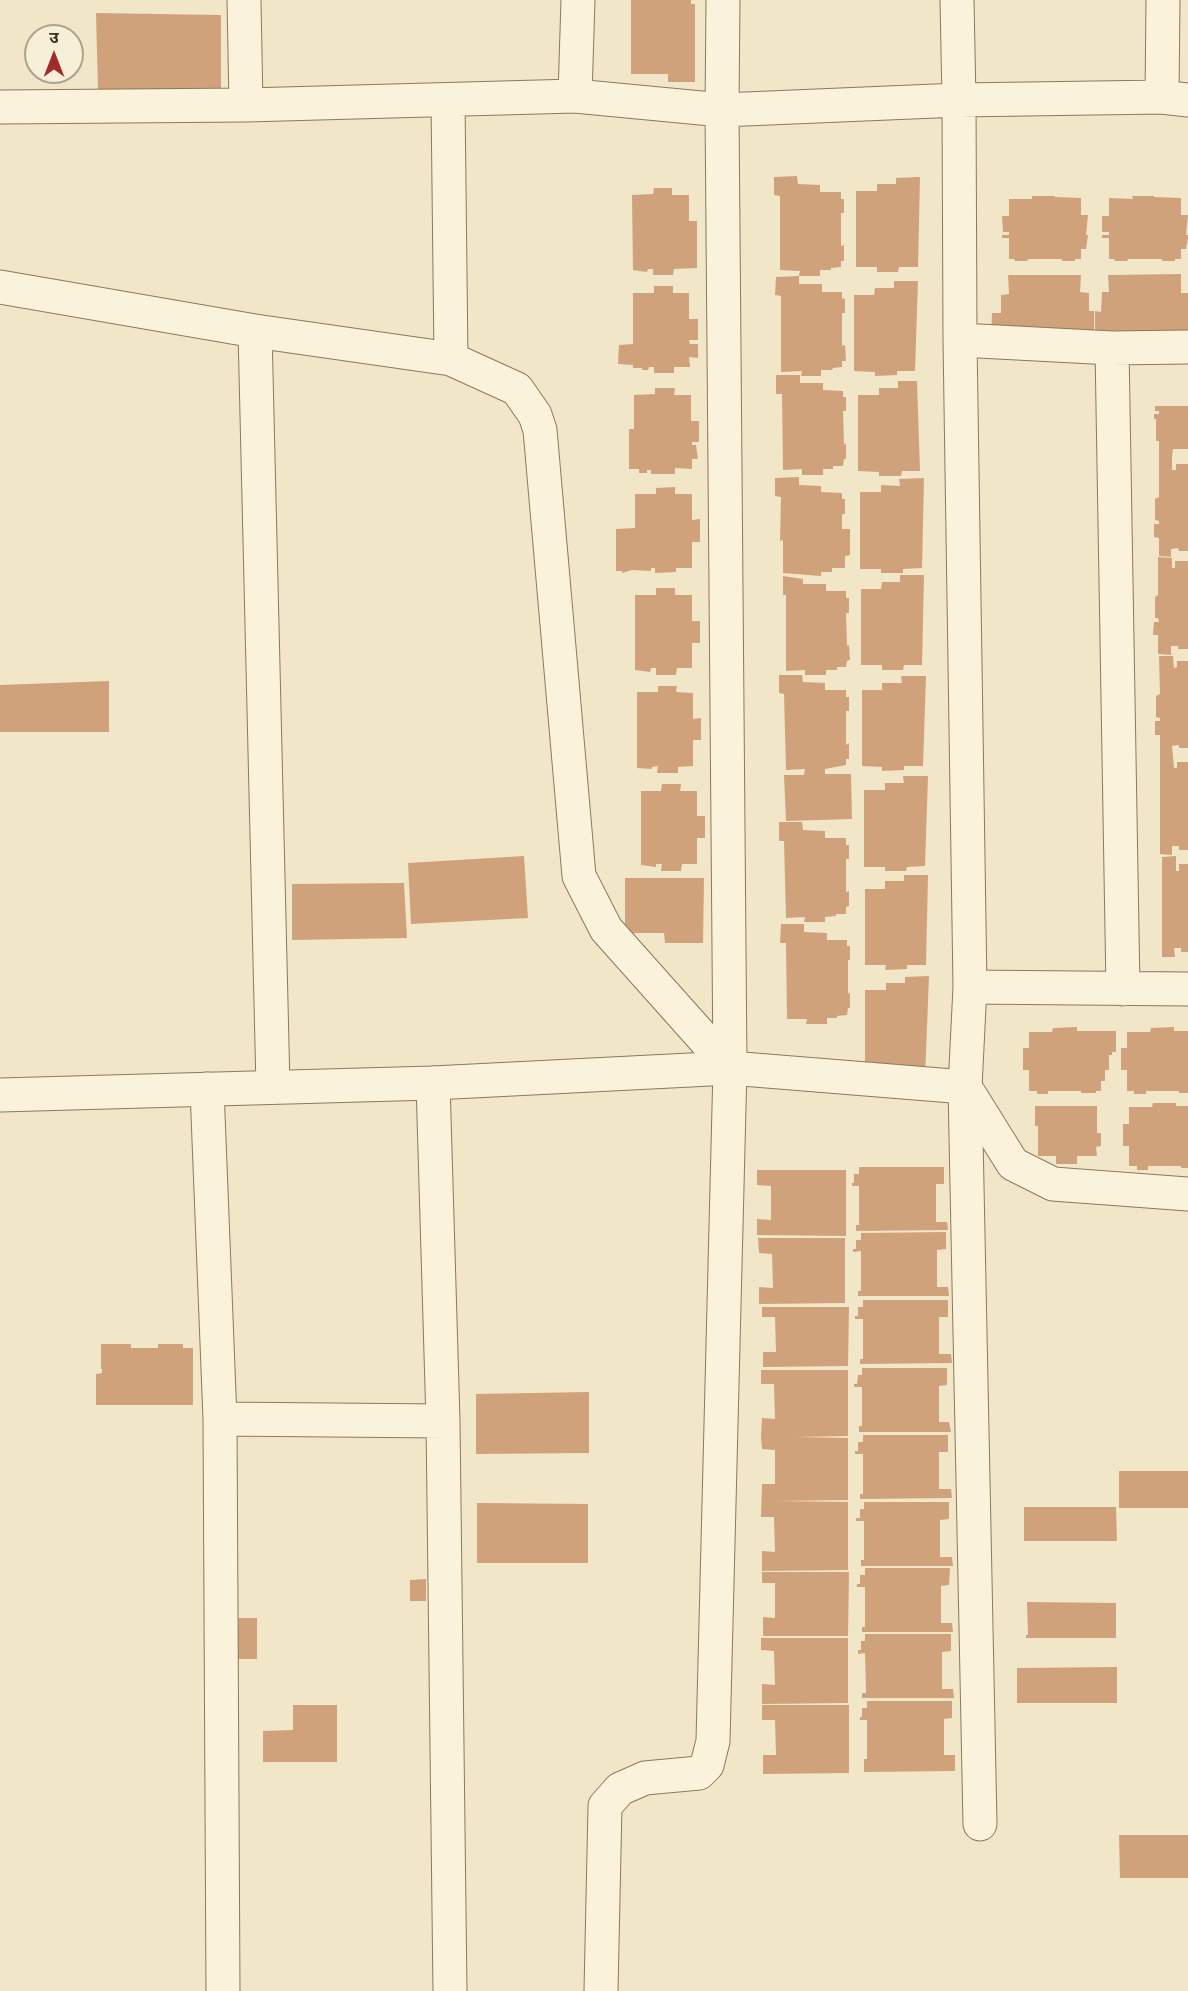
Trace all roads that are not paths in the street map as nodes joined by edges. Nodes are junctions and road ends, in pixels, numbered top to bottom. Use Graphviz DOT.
graph roads {
  1 [pos="244,0"];
  2 [pos="578,0"];
  3 [pos="723,0"];
  4 [pos="957,0"];
  5 [pos="1162,0"];
  6 [pos="574,96"];
  7 [pos="1175,98"];
  8 [pos="448,100"];
  9 [pos="959,100"];
  10 [pos="246,105"];
  11 [pos="0,107"];
  12 [pos="722,110"];
  13 [pos="0,287"];
  14 [pos="255,331"];
  15 [pos="960,340"];
  16 [pos="1188,347"];
  17 [pos="1112,348"];
  18 [pos="451,359"];
  19 [pos="970,987"];
  20 [pos="1123,989"];
  21 [pos="1188,989"];
  22 [pos="730,1068"];
  23 [pos="433,1083"];
  24 [pos="273,1088"];
  25 [pos="965,1088"];
  26 [pos="207,1089"];
  27 [pos="0,1095"];
  28 [pos="1188,1194"];
  29 [pos="220,1419"];
  30 [pos="443,1420"];
  31 [pos="980,1824"];
  32 [pos="223,1991"];
  33 [pos="450,1991"];
  34 [pos="602,1991"];
  1 -- 10 [label="street"];
  2 -- 6 [label="street"];
  3 -- 12 [label="street"];
  4 -- 9 [label="street"];
  5 -- 7 [label="street"];
  6 -- 8 [label="street"];
  6 -- 12 [label="street"];
  7 -- 9 [label="street"];
  8 -- 10 [label="street"];
  8 -- 18 [label="street"];
  9 -- 12 [label="street"];
  9 -- 15 [label="street"];
  10 -- 11 [label="street"];
  12 -- 22 [label="street"];
  13 -- 14 [label="street"];
  14 -- 18 [label="street"];
  14 -- 24 [label="street"];
  15 -- 17 [label="street"];
  15 -- 19 [label="street"];
  16 -- 17 [label="street"];
  17 -- 20 [label="street"];
  18 -- 22 [label="street"];
  19 -- 20 [label="street"];
  19 -- 25 [label="street"];
  20 -- 21 [label="street"];
  22 -- 23 [label="street"];
  22 -- 25 [label="street"];
  22 -- 34 [label="street"];
  23 -- 24 [label="street"];
  23 -- 30 [label="street"];
  24 -- 26 [label="street"];
  25 -- 28 [label="street"];
  25 -- 31 [label="street"];
  26 -- 27 [label="street"];
  26 -- 29 [label="street"];
  29 -- 30 [label="street"];
  29 -- 32 [label="street"];
  30 -- 33 [label="street"];
}
